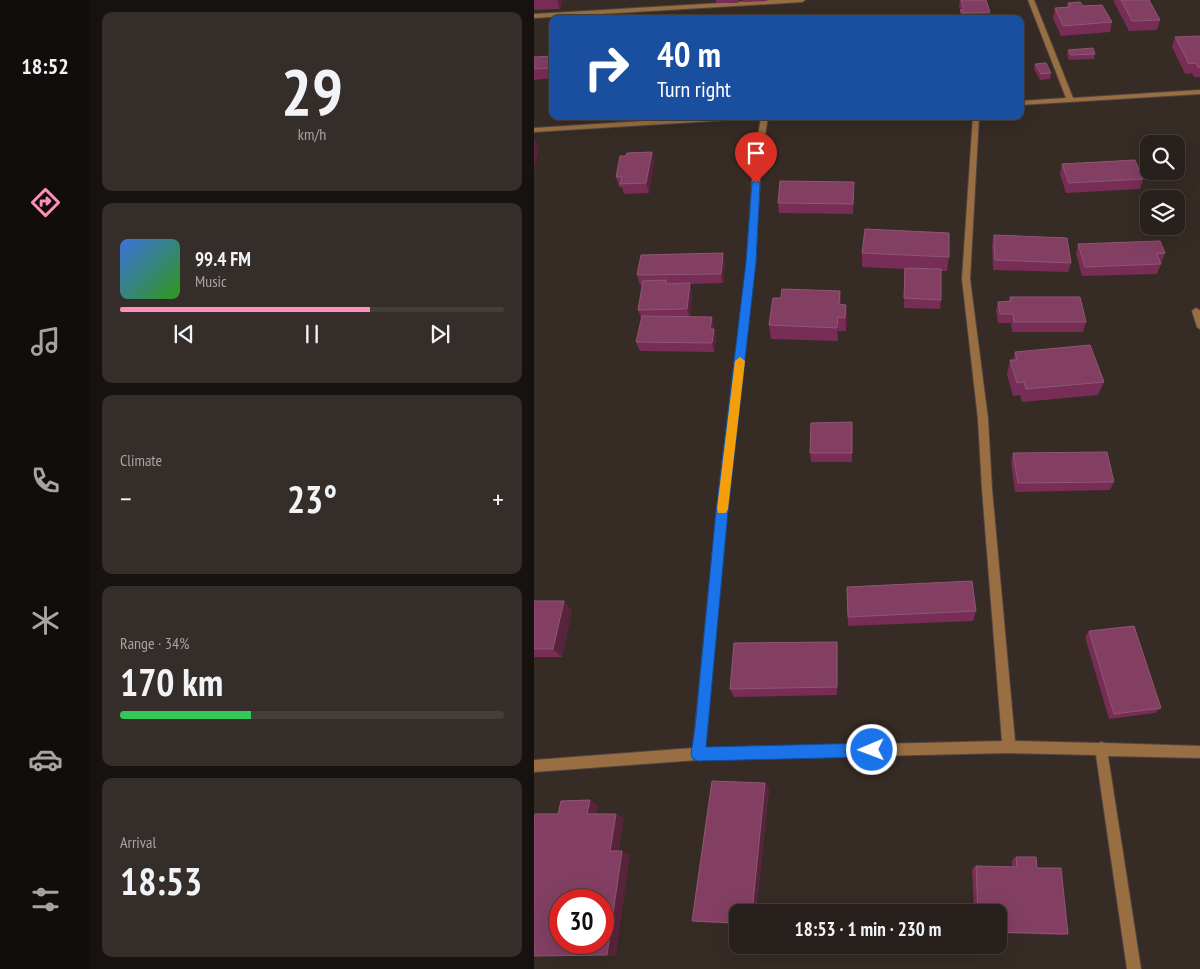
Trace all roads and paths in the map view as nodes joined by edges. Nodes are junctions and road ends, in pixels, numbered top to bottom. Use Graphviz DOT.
graph roads {
  1 [pos="802,0"];
  2 [pos="1031,0"];
  3 [pos="549,15"];
  4 [pos="551,15"];
  5 [pos="534,16"];
  6 [pos="1200,92"];
  7 [pos="1070,100"];
  8 [pos="1024,103"];
  9 [pos="695,120"];
  10 [pos="764,120"];
  11 [pos="976,120"];
  12 [pos="534,130"];
  13 [pos="1196,311"];
  14 [pos="1200,327"];
  15 [pos="1010,747"];
  16 [pos="1101,748"];
  17 [pos="1200,752"];
  18 [pos="698,754"];
  19 [pos="534,766"];
  20 [pos="1134,969"];
  1 -- 4 [label="street"];
  2 -- 7 [label="street"];
  3 -- 5 [label="street"];
  6 -- 7 [label="street"];
  7 -- 8 [label="street"];
  9 -- 12 [label="street"];
  10 -- 18 [label="street"];
  11 -- 15 [label="street"];
  13 -- 14 [label="street"];
  15 -- 16 [label="street"];
  15 -- 18 [label="street"];
  16 -- 17 [label="street"];
  16 -- 20 [label="street"];
  18 -- 19 [label="street"];
}
